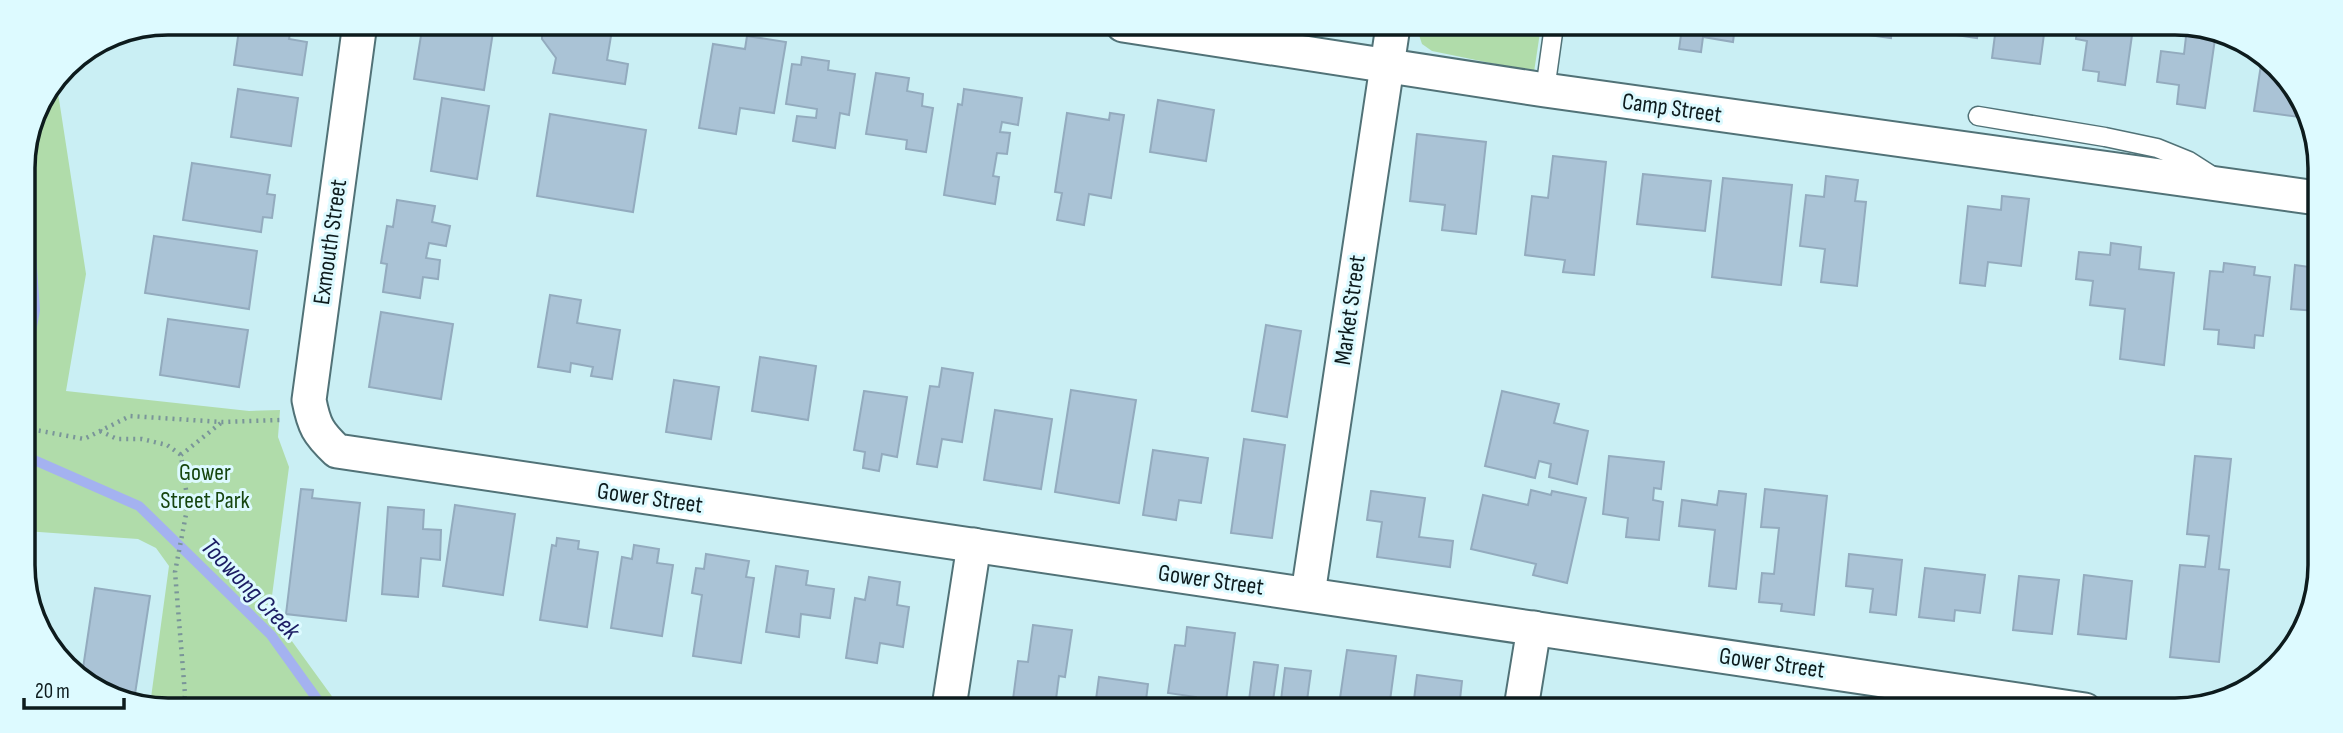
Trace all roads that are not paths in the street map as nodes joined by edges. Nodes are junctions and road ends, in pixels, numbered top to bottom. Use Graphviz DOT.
graph roads {
  1 [pos="357,35"];
  2 [pos="1187,35"];
  3 [pos="1392,35"];
  4 [pos="1553,35"];
  5 [pos="1387,66"];
  6 [pos="1545,90"];
  7 [pos="1978,116"];
  8 [pos="2222,183"];
  9 [pos="2308,197"];
  10 [pos="337,451"];
  11 [pos="974,545"];
  12 [pos="1308,594"];
  13 [pos="1534,628"];
  14 [pos="950,698"];
  15 [pos="1523,698"];
  16 [pos="2004,698"];
  1 -- 10 [label="street, Exmouth Street"];
  2 -- 5 [label="street, Camp Street"];
  3 -- 5 [label="street, Market Street"];
  4 -- 6 [label="lane"];
  5 -- 6 [label="street, Camp Street"];
  5 -- 12 [label="street, Market Street"];
  6 -- 8 [label="street, Camp Street"];
  7 -- 8 [label="lane, Camp Street"];
  8 -- 9 [label="street, Camp Street"];
  10 -- 11 [label="street, Gower Street"];
  11 -- 12 [label="street, Gower Street"];
  11 -- 14 [label="street"];
  12 -- 13 [label="street, Gower Street"];
  13 -- 15 [label="street"];
  13 -- 16 [label="street, Gower Street"];
}
